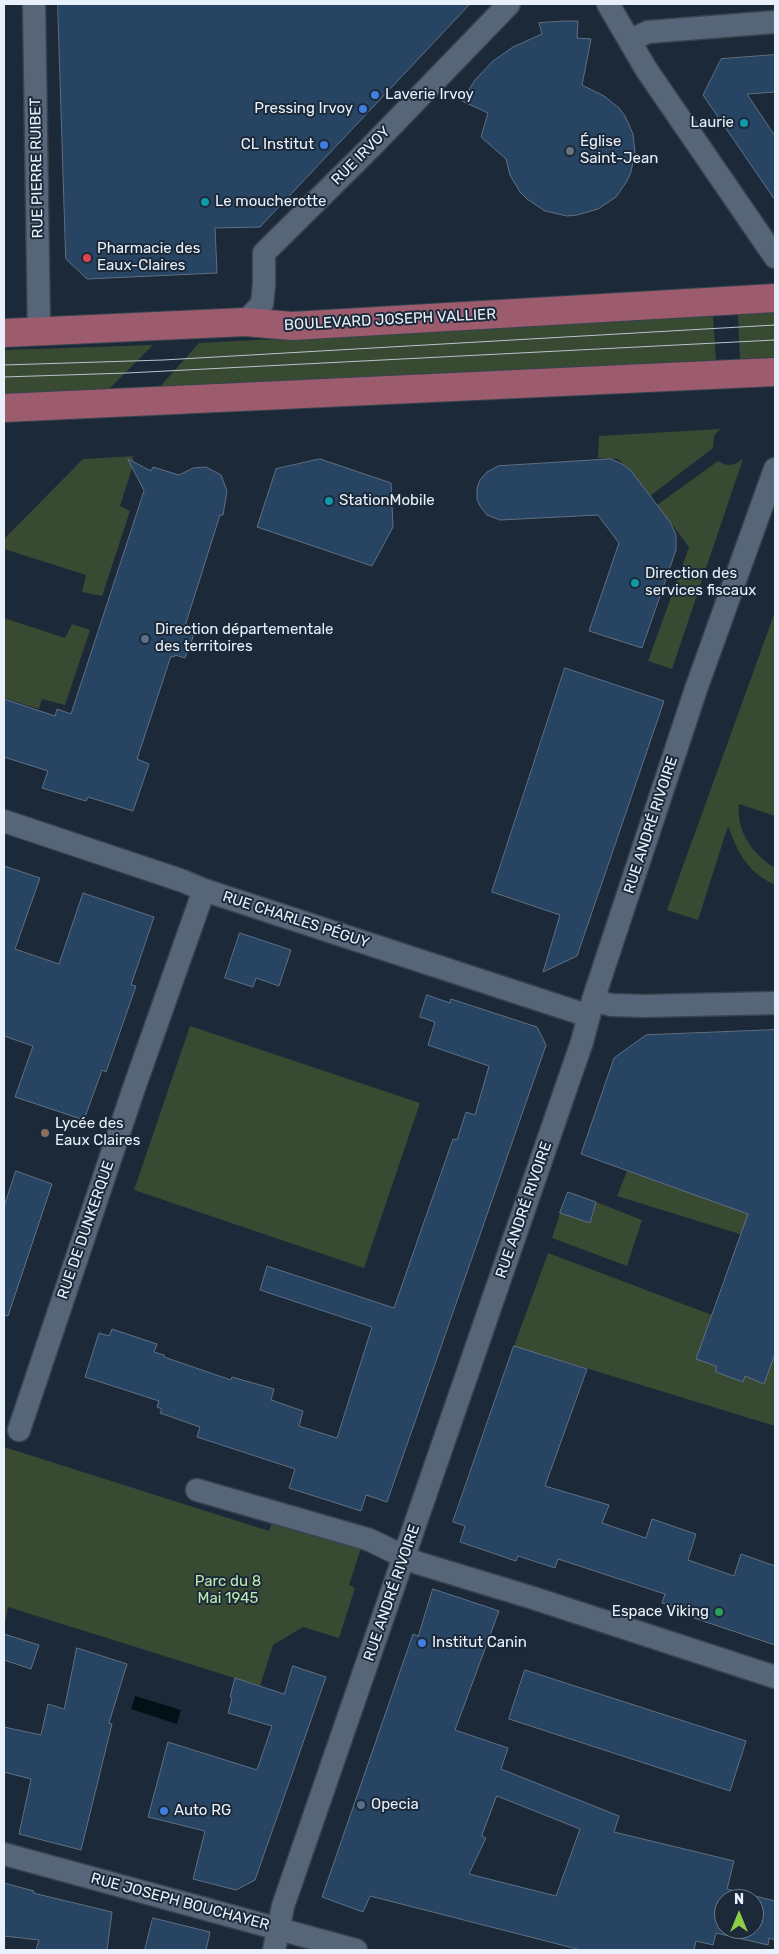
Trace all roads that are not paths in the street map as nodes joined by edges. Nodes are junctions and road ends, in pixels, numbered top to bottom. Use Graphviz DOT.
graph roads {
  1 [pos="34,4"];
  2 [pos="509,4"];
  3 [pos="608,4"];
  4 [pos="775,22"];
  5 [pos="630,40"];
  6 [pos="775,257"];
  7 [pos="775,298"];
  8 [pos="245,322"];
  9 [pos="39,331"];
  10 [pos="4,333"];
  11 [pos="775,372"];
  12 [pos="4,408"];
  13 [pos="775,469"];
  14 [pos="4,821"];
  15 [pos="204,890"];
  16 [pos="775,1003"];
  17 [pos="591,1008"];
  18 [pos="19,1430"];
  19 [pos="197,1490"];
  20 [pos="405,1558"];
  21 [pos="775,1676"];
  22 [pos="4,1854"];
  23 [pos="276,1939"];
  24 [pos="356,1950"];
  1 -- 9 [label="street, RUE PIERRE RUIBET"];
  2 -- 8 [label="street, RUE IRVOY"];
  3 -- 5 [label="street"];
  4 -- 5 [label="street"];
  5 -- 6 [label="street"];
  7 -- 8 [label="main road, BOULEVARD JOSEPH VALLIER"];
  8 -- 9 [label="main road, BOULEVARD JOSEPH VALLIER"];
  9 -- 10 [label="main road, BOULEVARD JOSEPH VALLIER"];
  11 -- 12 [label="main road"];
  13 -- 17 [label="street, RUE ANDRÉ RIVOIRE"];
  14 -- 15 [label="street, RUE CHARLES PÉGUY"];
  15 -- 17 [label="street, RUE CHARLES PÉGUY"];
  15 -- 18 [label="street, RUE DE DUNKERQUE"];
  16 -- 17 [label="street, RUE CHARLES PÉGUY"];
  17 -- 20 [label="street, RUE ANDRÉ RIVOIRE"];
  19 -- 20 [label="street"];
  20 -- 21 [label="street"];
  20 -- 23 [label="street, RUE ANDRÉ RIVOIRE"];
  22 -- 23 [label="street, RUE JOSEPH BOUCHAYER"];
  23 -- 24 [label="street, RUE JOSEPH BOUCHAYER"];
}
